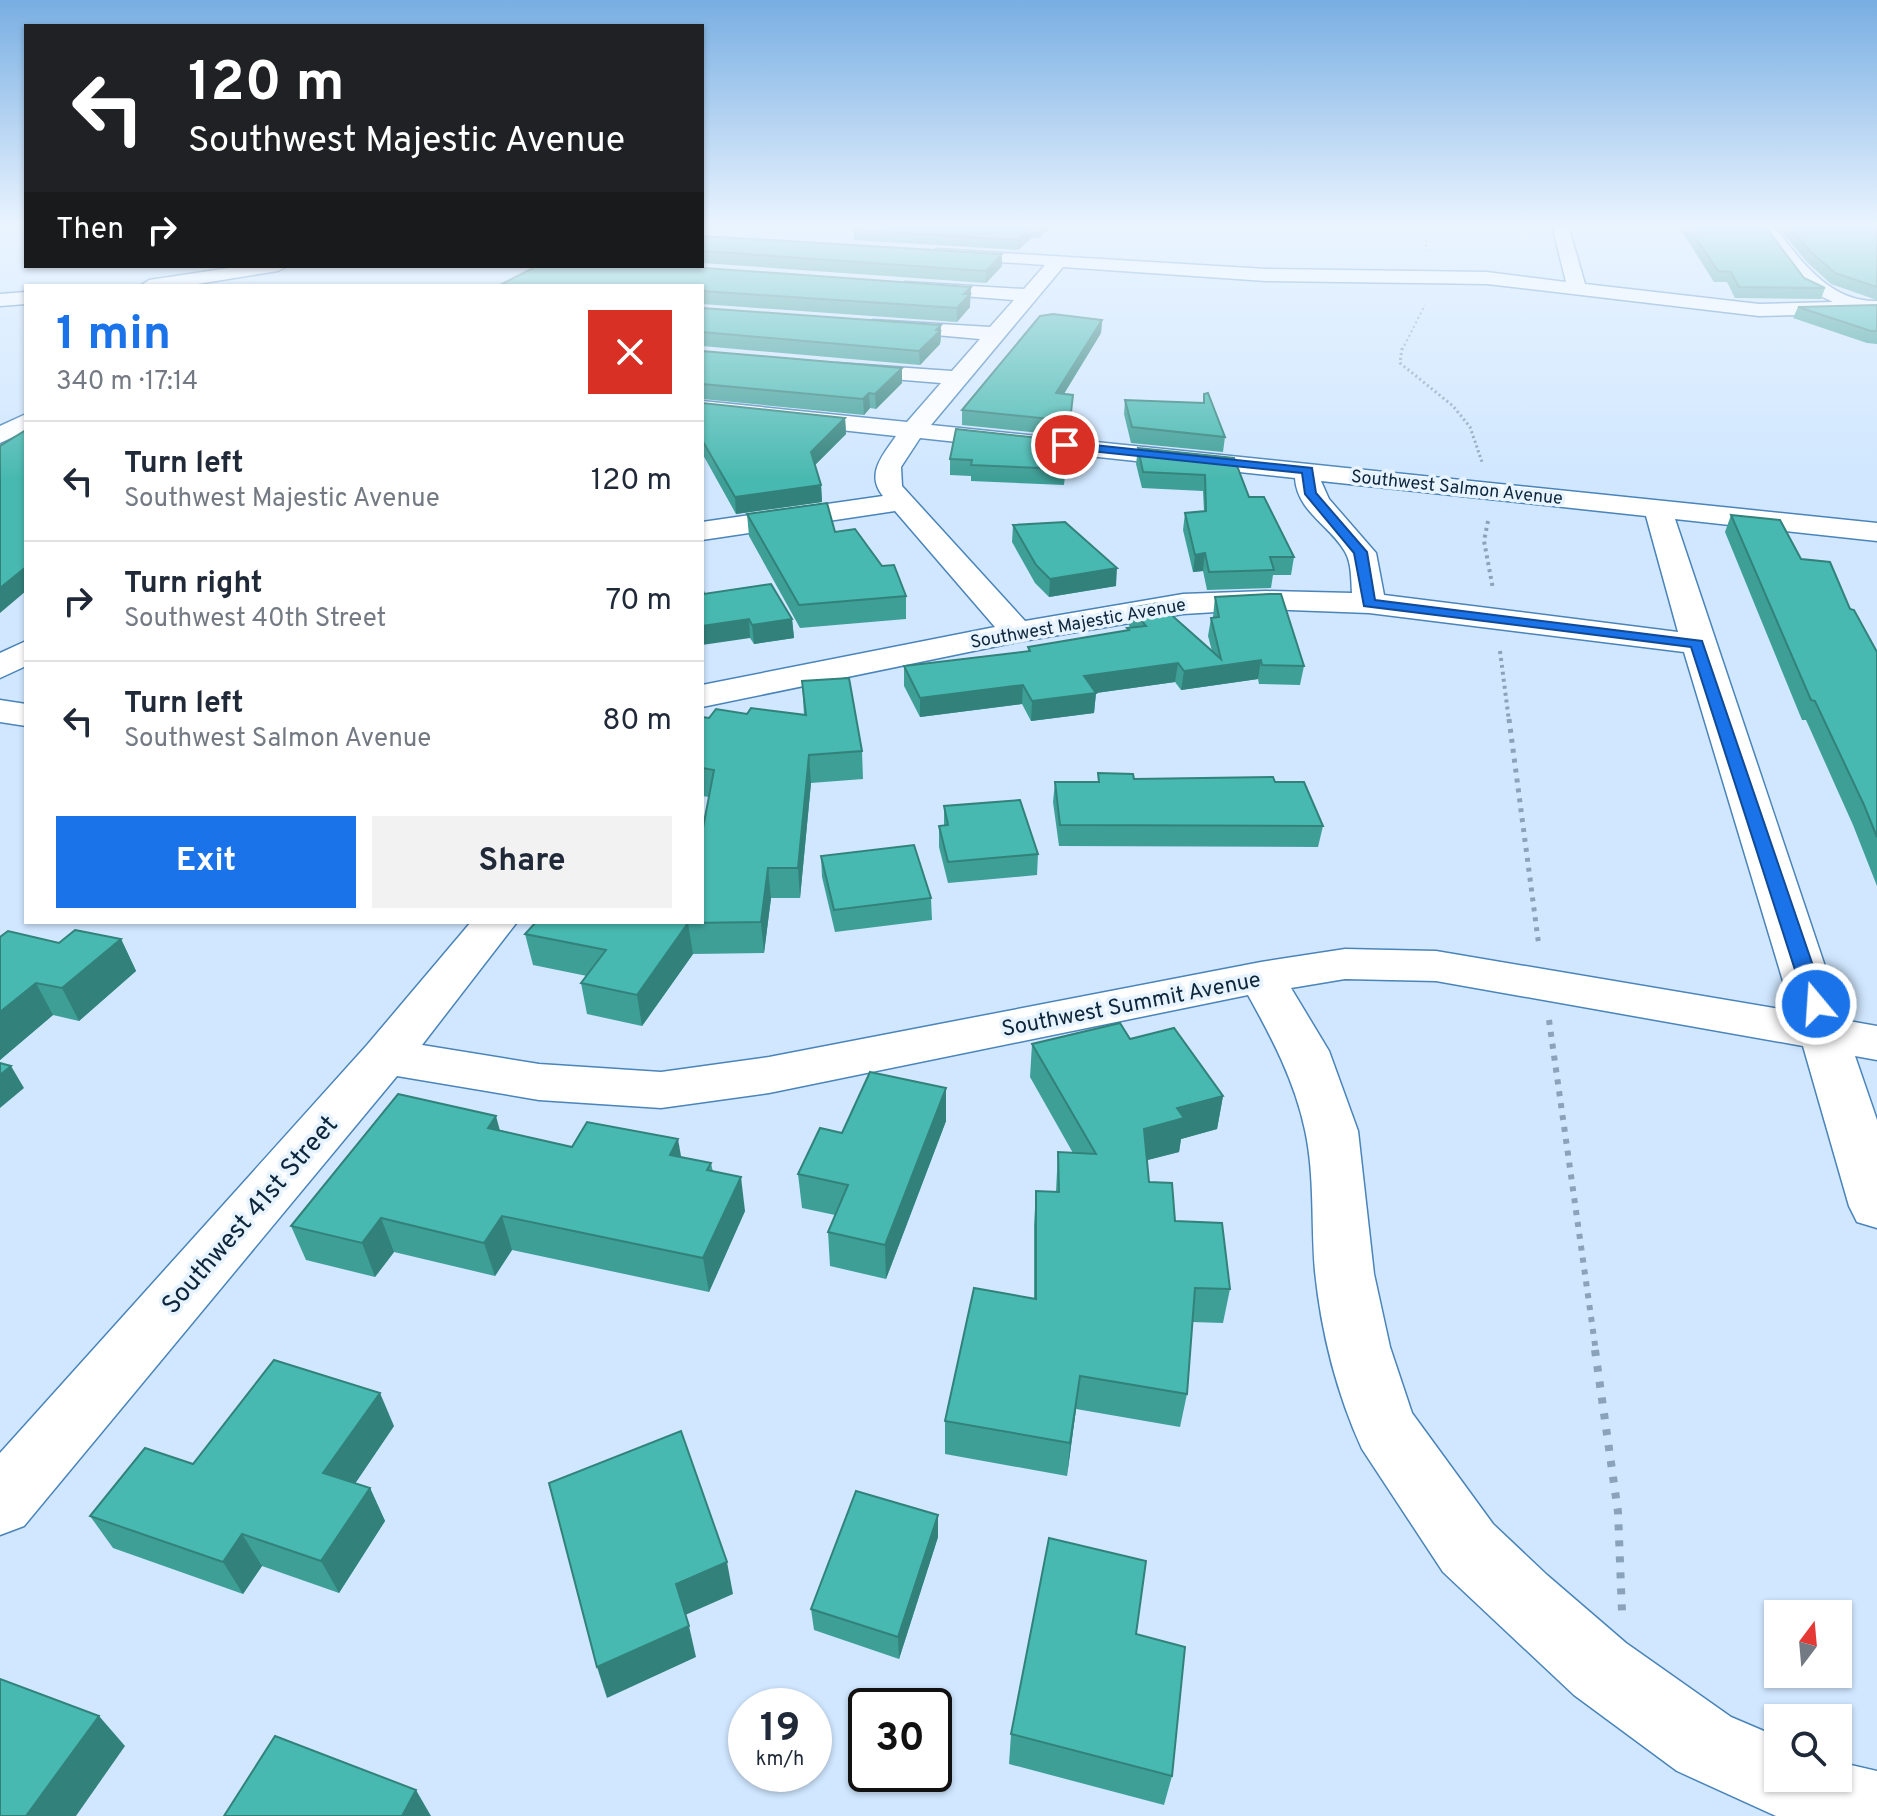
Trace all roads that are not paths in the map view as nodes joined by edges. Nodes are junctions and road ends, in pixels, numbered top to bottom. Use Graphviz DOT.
graph roads {
  1 [pos="1017,310"];
  2 [pos="1757,310"];
  3 [pos="1788,310"];
  4 [pos="858,323"];
  5 [pos="996,334"];
  6 [pos="823,366"];
  7 [pos="959,378"];
  8 [pos="704,408"];
  9 [pos="24,422"];
  10 [pos="913,430"];
  11 [pos="0,436"];
  12 [pos="1308,470"];
  13 [pos="902,502"];
  14 [pos="1658,509"];
  15 [pos="704,531"];
  16 [pos="1877,532"];
  17 [pos="1369,603"];
  18 [pos="1017,632"];
  19 [pos="1697,644"];
  20 [pos="24,652"];
  21 [pos="0,668"];
  22 [pos="704,696"];
  23 [pos="0,711"];
  24 [pos="24,715"];
  25 [pos="493,924"];
  26 [pos="1261,977"];
  27 [pos="1825,1034"];
  28 [pos="1877,1043"];
  29 [pos="385,1057"];
  30 [pos="1877,1206"];
  31 [pos="0,1503"];
  32 [pos="1764,1770"];
  33 [pos="1813,1792"];
  34 [pos="1877,1811"];
  1 -- 5 [label="street"];
  2 -- 3 [label="street"];
  4 -- 5 [label="street"];
  5 -- 7 [label="street"];
  6 -- 7 [label="street"];
  7 -- 10 [label="street"];
  8 -- 10 [label="street, Southwest Salmon Avenue"];
  9 -- 11 [label="street"];
  10 -- 12 [label="street, Southwest Salmon Avenue"];
  10 -- 13 [label="street"];
  12 -- 14 [label="street, Southwest Salmon Avenue"];
  12 -- 17 [label="street"];
  13 -- 15 [label="street"];
  13 -- 18 [label="street"];
  14 -- 16 [label="street, Southwest Salmon Avenue"];
  14 -- 19 [label="street"];
  17 -- 18 [label="street, Southwest Majestic Avenue"];
  17 -- 19 [label="street, Southwest Majestic Avenue"];
  18 -- 22 [label="street, Southwest Majestic Avenue"];
  19 -- 27 [label="street"];
  20 -- 21 [label="street"];
  23 -- 24 [label="street"];
  25 -- 29 [label="street, Southwest 41st Street"];
  26 -- 27 [label="street, Southwest Summit Avenue"];
  26 -- 29 [label="street, Southwest Summit Avenue"];
  26 -- 32 [label="street"];
  27 -- 28 [label="street, Southwest Summit Avenue"];
  27 -- 30 [label="street"];
  29 -- 31 [label="street, Southwest 41st Street"];
  33 -- 34 [label="street"];
}
